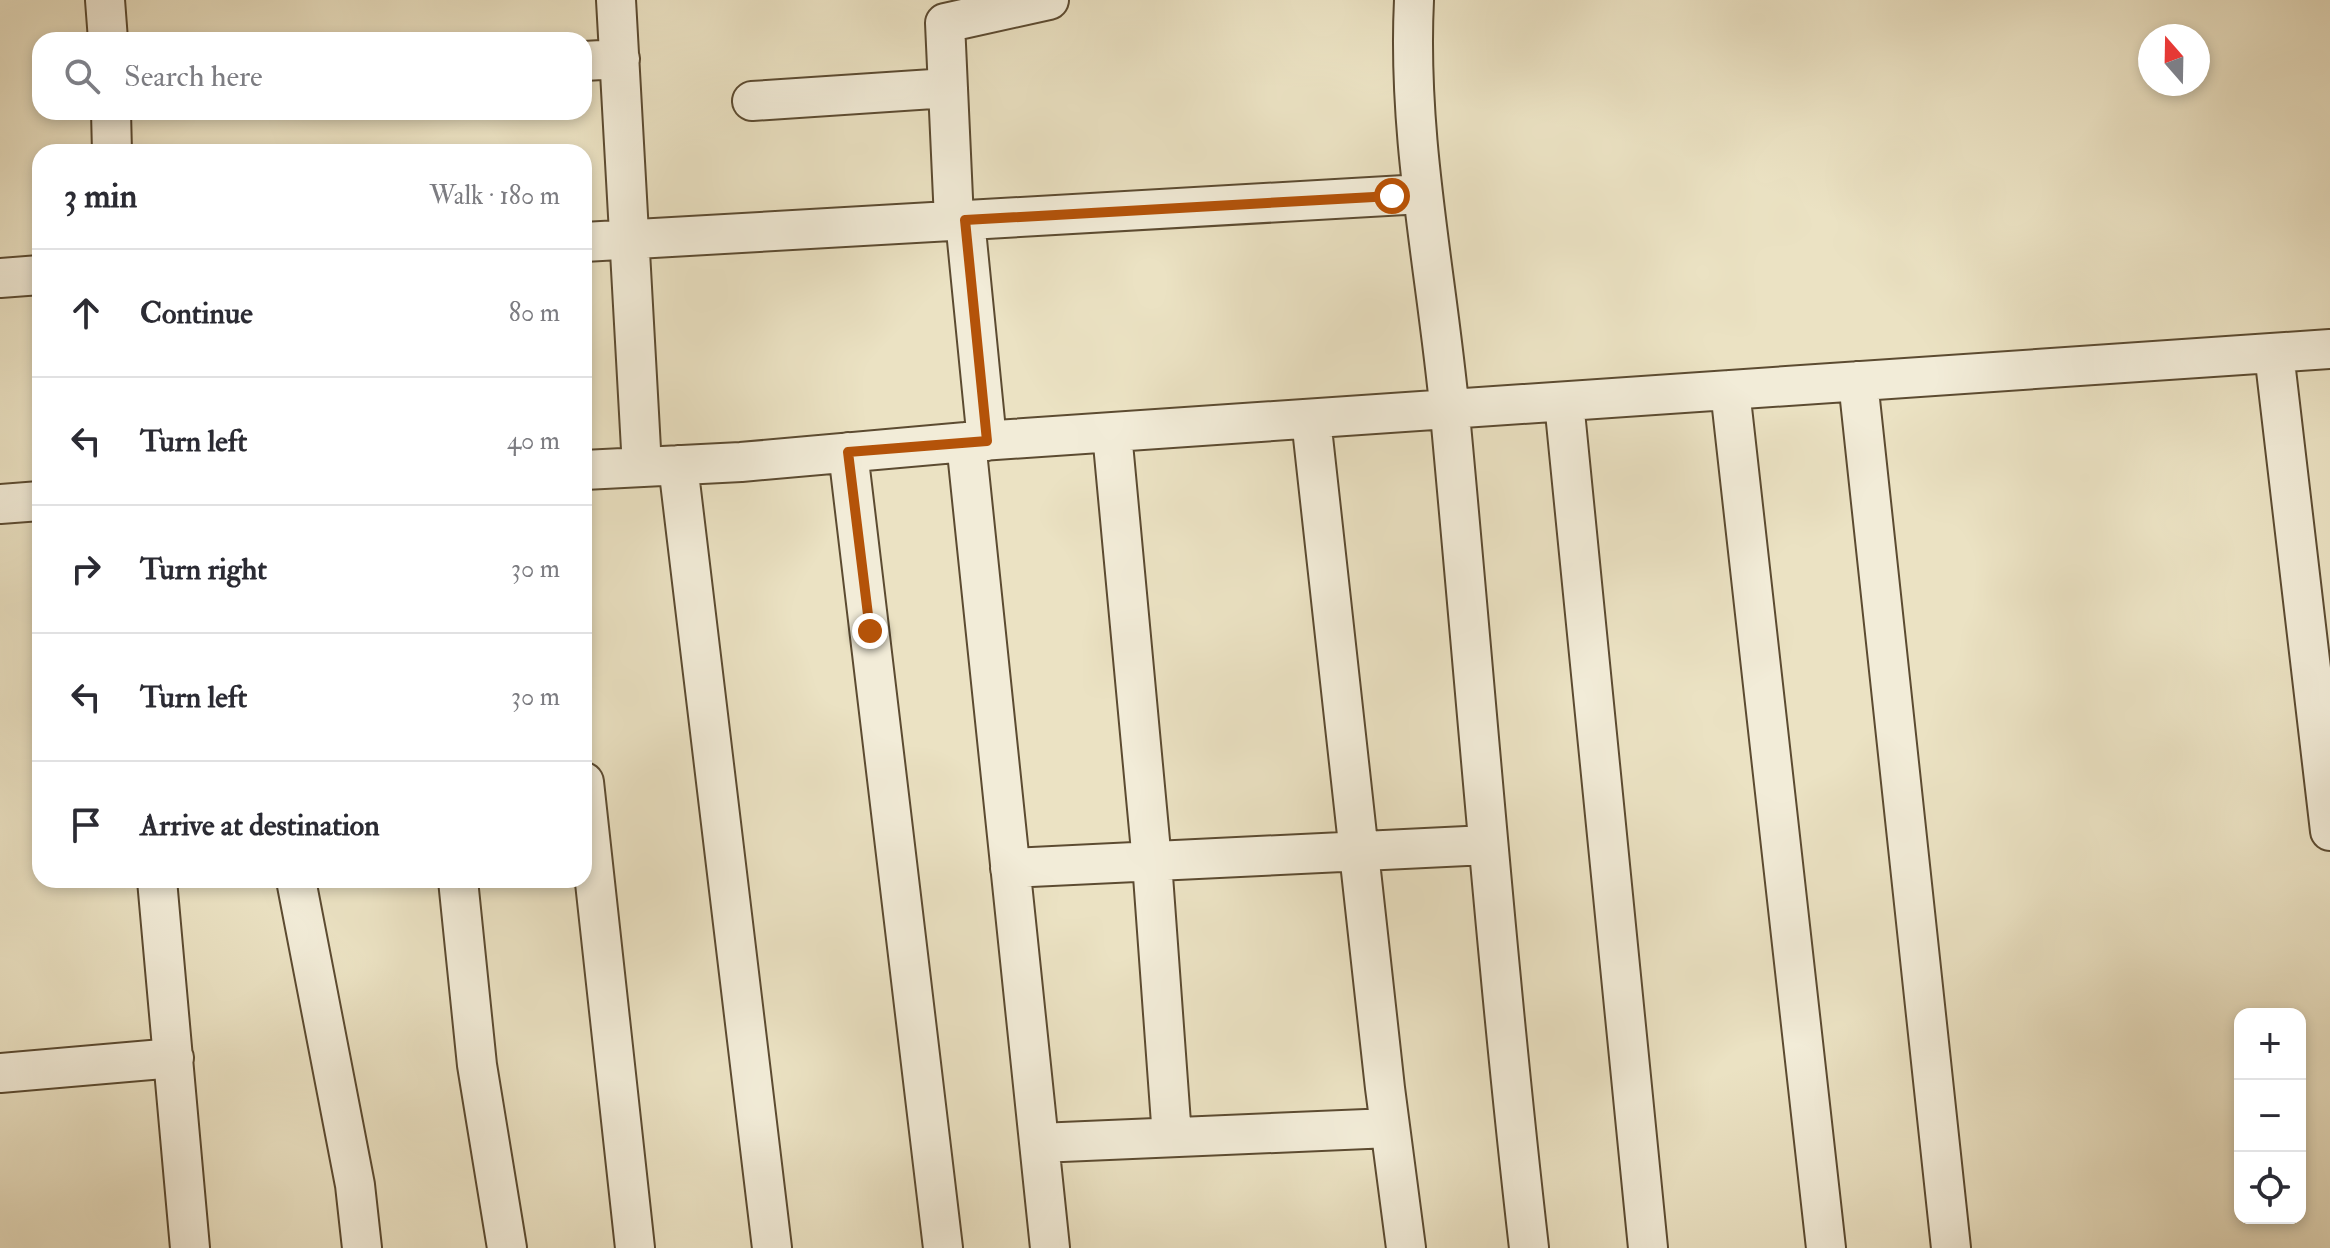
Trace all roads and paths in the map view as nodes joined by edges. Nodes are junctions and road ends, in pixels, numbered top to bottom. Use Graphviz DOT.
graph roads {
  1 [pos="105,0"];
  2 [pos="616,0"];
  3 [pos="1049,0"];
  4 [pos="1414,0"];
  5 [pos="107,32"];
  6 [pos="602,60"];
  7 [pos="948,88"];
  8 [pos="752,101"];
  9 [pos="111,120"];
  10 [pos="112,144"];
  11 [pos="1422,194"];
  12 [pos="960,220"];
  13 [pos="630,239"];
  14 [pos="592,241"];
  15 [pos="32,276"];
  16 [pos="0,278"];
  17 [pos="2330,349"];
  18 [pos="2274,353"];
  19 [pos="1858,381"];
  20 [pos="1730,390"];
  21 [pos="1564,402"];
  22 [pos="1450,409"];
  23 [pos="1311,419"];
  24 [pos="1112,433"];
  25 [pos="976,442"];
  26 [pos="848,452"];
  27 [pos="660,466"];
  28 [pos="592,470"];
  29 [pos="32,502"];
  30 [pos="0,504"];
  31 [pos="2330,831"];
  32 [pos="1487,845"];
  33 [pos="1360,853"];
  34 [pos="592,855"];
  35 [pos="1152,862"];
  36 [pos="1010,868"];
  37 [pos="158,888"];
  38 [pos="298,888"];
  39 [pos="459,888"];
  40 [pos="174,1058"];
  41 [pos="0,1073"];
  42 [pos="1390,1128"];
  43 [pos="1172,1137"];
  44 [pos="1039,1143"];
  45 [pos="190,1248"];
  46 [pos="362,1248"];
  47 [pos="507,1248"];
  48 [pos="635,1248"];
  49 [pos="772,1248"];
  50 [pos="943,1248"];
  51 [pos="1050,1248"];
  52 [pos="1406,1248"];
  53 [pos="1529,1248"];
  54 [pos="1648,1248"];
  55 [pos="1826,1248"];
  56 [pos="1951,1248"];
  1 -- 5 [label="street"];
  2 -- 6 [label="street"];
  3 -- 7 [label="street"];
  4 -- 11 [label="street"];
  6 -- 13 [label="street"];
  7 -- 8 [label="street"];
  7 -- 12 [label="street"];
  9 -- 10 [label="street"];
  11 -- 12 [label="street"];
  11 -- 22 [label="street"];
  12 -- 13 [label="street"];
  12 -- 25 [label="street"];
  13 -- 14 [label="street"];
  13 -- 27 [label="street"];
  15 -- 16 [label="street"];
  17 -- 18 [label="street"];
  18 -- 19 [label="street"];
  18 -- 31 [label="street"];
  19 -- 20 [label="street"];
  19 -- 56 [label="street"];
  20 -- 21 [label="street"];
  20 -- 55 [label="street"];
  21 -- 22 [label="street"];
  21 -- 54 [label="street"];
  22 -- 23 [label="street"];
  22 -- 32 [label="street"];
  23 -- 24 [label="street"];
  23 -- 33 [label="street"];
  24 -- 25 [label="street"];
  24 -- 35 [label="street"];
  25 -- 26 [label="street"];
  25 -- 36 [label="street"];
  26 -- 27 [label="street"];
  26 -- 50 [label="street"];
  27 -- 28 [label="street"];
  27 -- 49 [label="street"];
  29 -- 30 [label="street"];
  32 -- 33 [label="street"];
  32 -- 53 [label="street"];
  33 -- 35 [label="street"];
  33 -- 42 [label="street"];
  34 -- 48 [label="street"];
  35 -- 36 [label="street"];
  35 -- 43 [label="street"];
  36 -- 44 [label="street"];
  37 -- 40 [label="street"];
  38 -- 46 [label="street"];
  39 -- 47 [label="street"];
  40 -- 41 [label="street"];
  40 -- 45 [label="street"];
  42 -- 43 [label="street"];
  42 -- 52 [label="street"];
  43 -- 44 [label="street"];
  44 -- 51 [label="street"];
}
